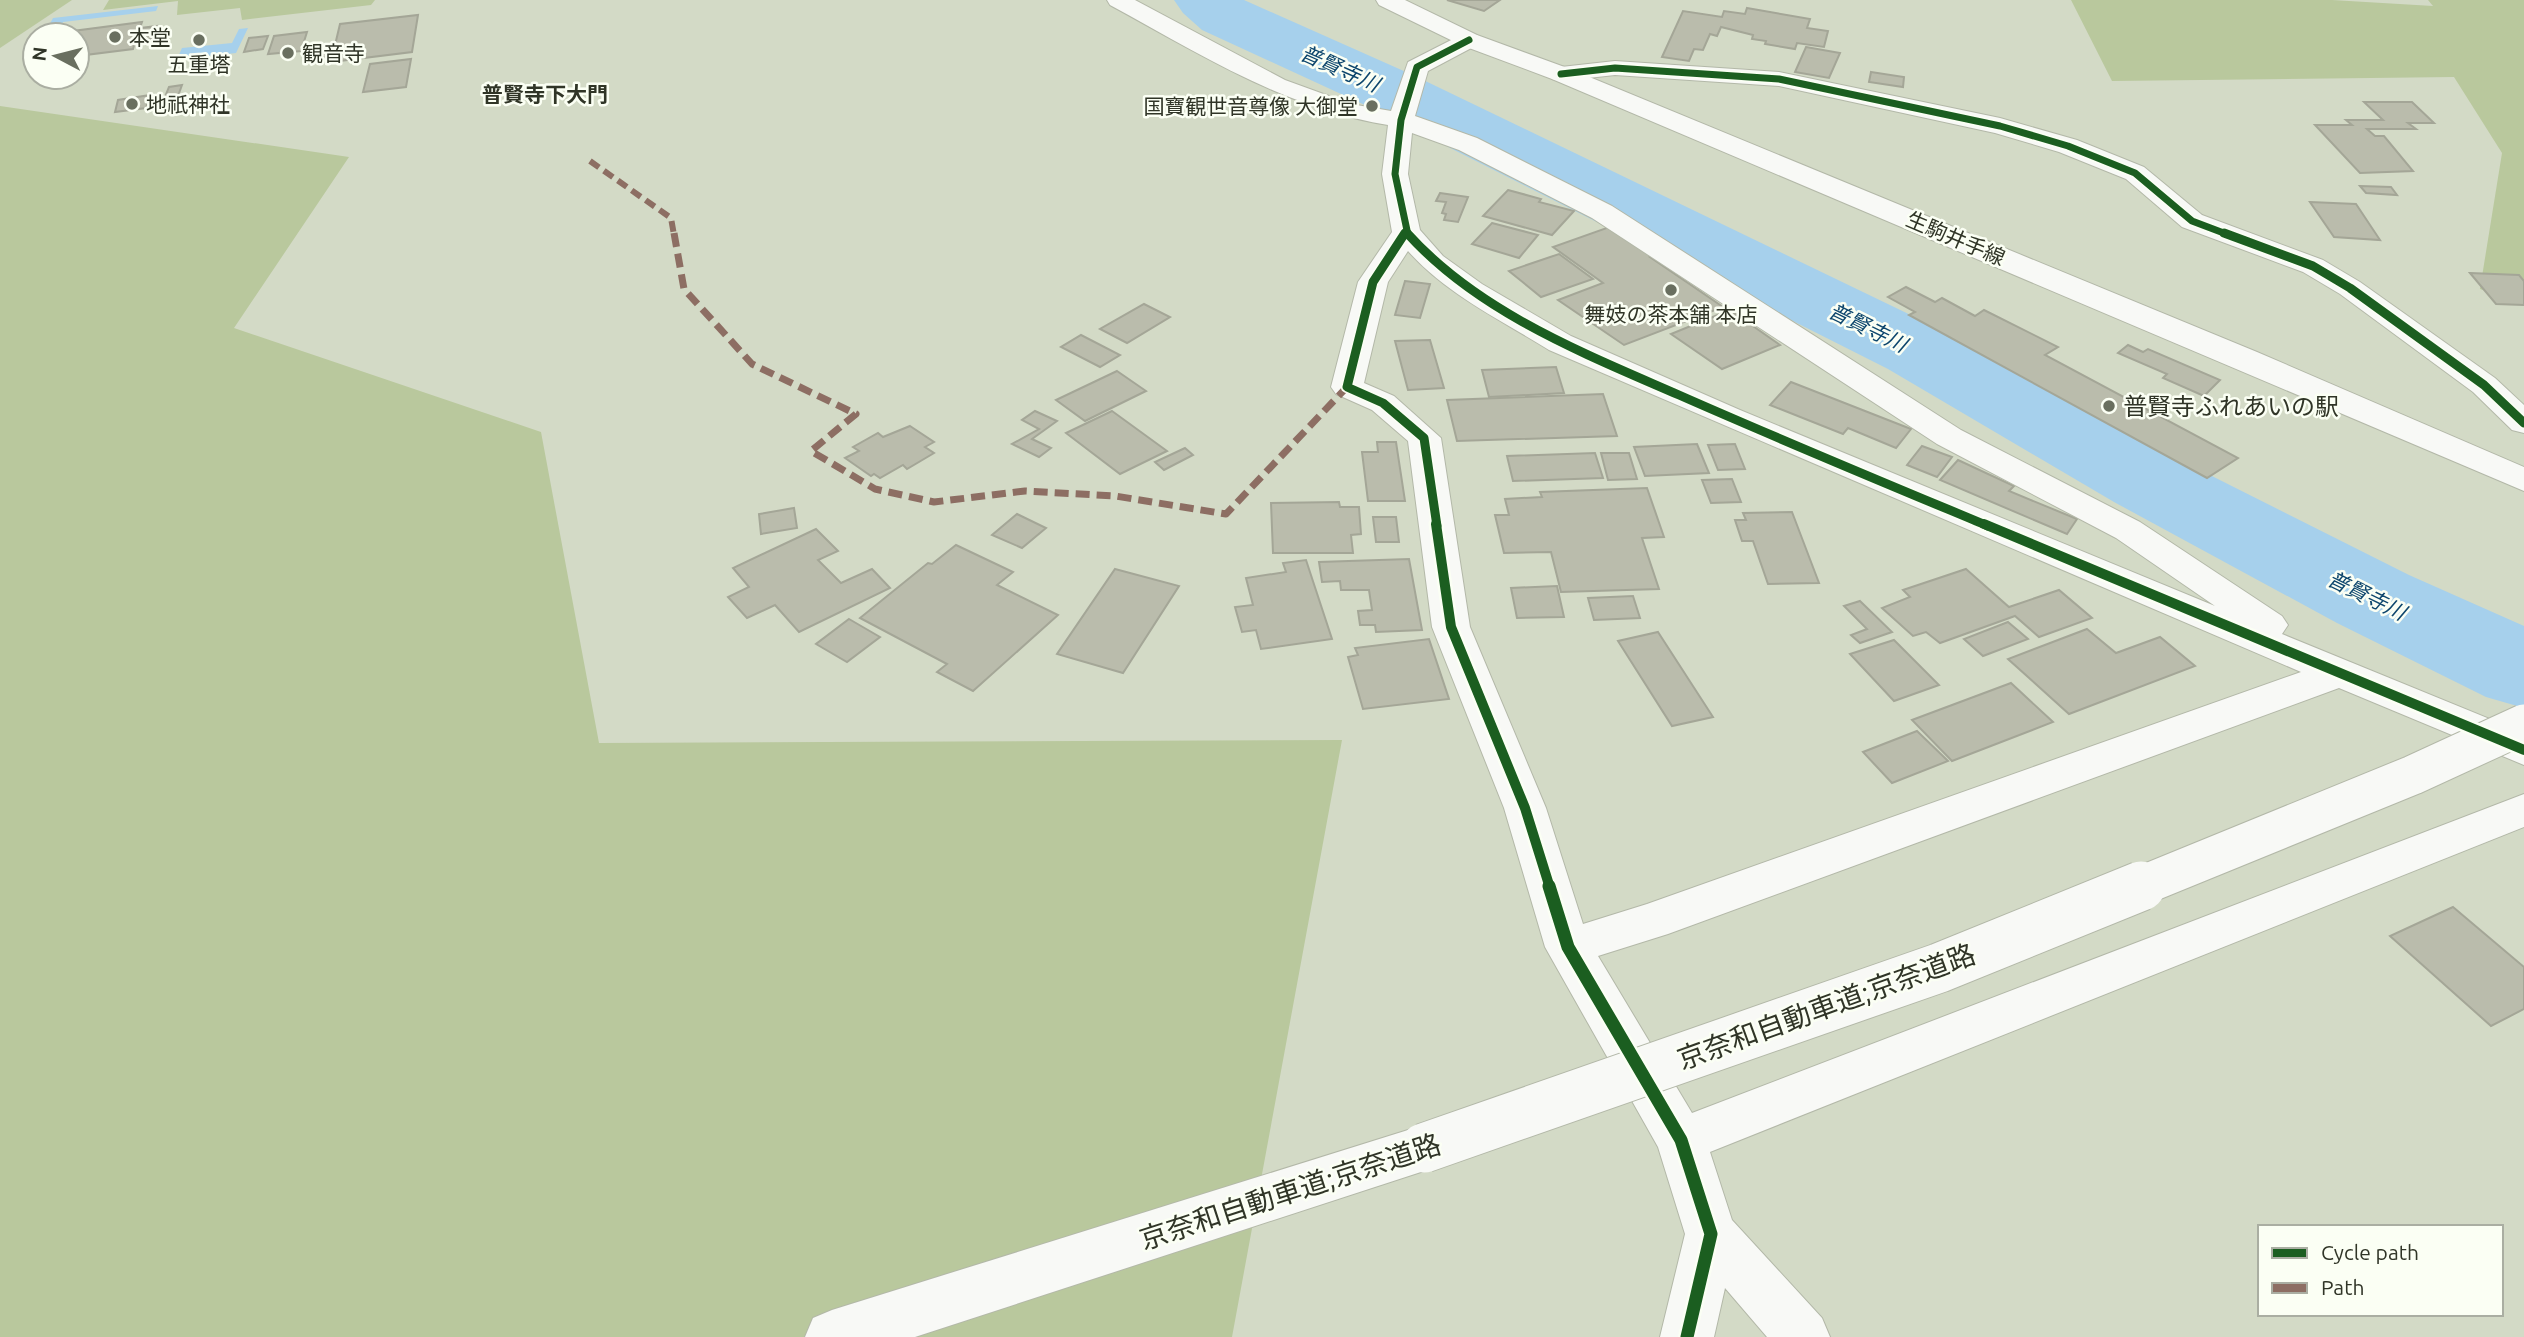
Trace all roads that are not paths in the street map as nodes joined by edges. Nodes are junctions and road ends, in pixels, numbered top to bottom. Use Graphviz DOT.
graph roads {
  1 [pos="1118,0"];
  2 [pos="1387,0"];
  3 [pos="1469,40"];
  4 [pos="1561,74"];
  5 [pos="1401,120"];
  6 [pos="1406,232"];
  7 [pos="2524,423"];
  8 [pos="2524,480"];
  9 [pos="2340,673"];
  10 [pos="2524,723"];
  11 [pos="2524,750"];
  12 [pos="2524,810"];
  13 [pos="1568,947"];
  14 [pos="1681,1140"];
  15 [pos="1711,1234"];
  16 [pos="832,1337"];
  17 [pos="1686,1337"];
  18 [pos="1803,1337"];
  1 -- 5 [label="main road"];
  2 -- 3 [label="main road, 生駒井手線"];
  3 -- 4 [label="main road, 生駒井手線"];
  3 -- 5 [label="main road"];
  4 -- 7 [label="main road"];
  4 -- 8 [label="main road, 生駒井手線"];
  5 -- 6 [label="main road"];
  5 -- 9 [label="main road"];
  6 -- 9 [label="main road"];
  6 -- 13 [label="main road"];
  9 -- 11 [label="main road"];
  9 -- 13 [label="main road"];
  10 -- 16 [label="main road, 京奈和自動車道;京奈道路, bridge"];
  12 -- 14 [label="main road"];
  13 -- 14 [label="main road"];
  14 -- 15 [label="main road"];
  15 -- 17 [label="main road"];
  15 -- 18 [label="main road"];
}
